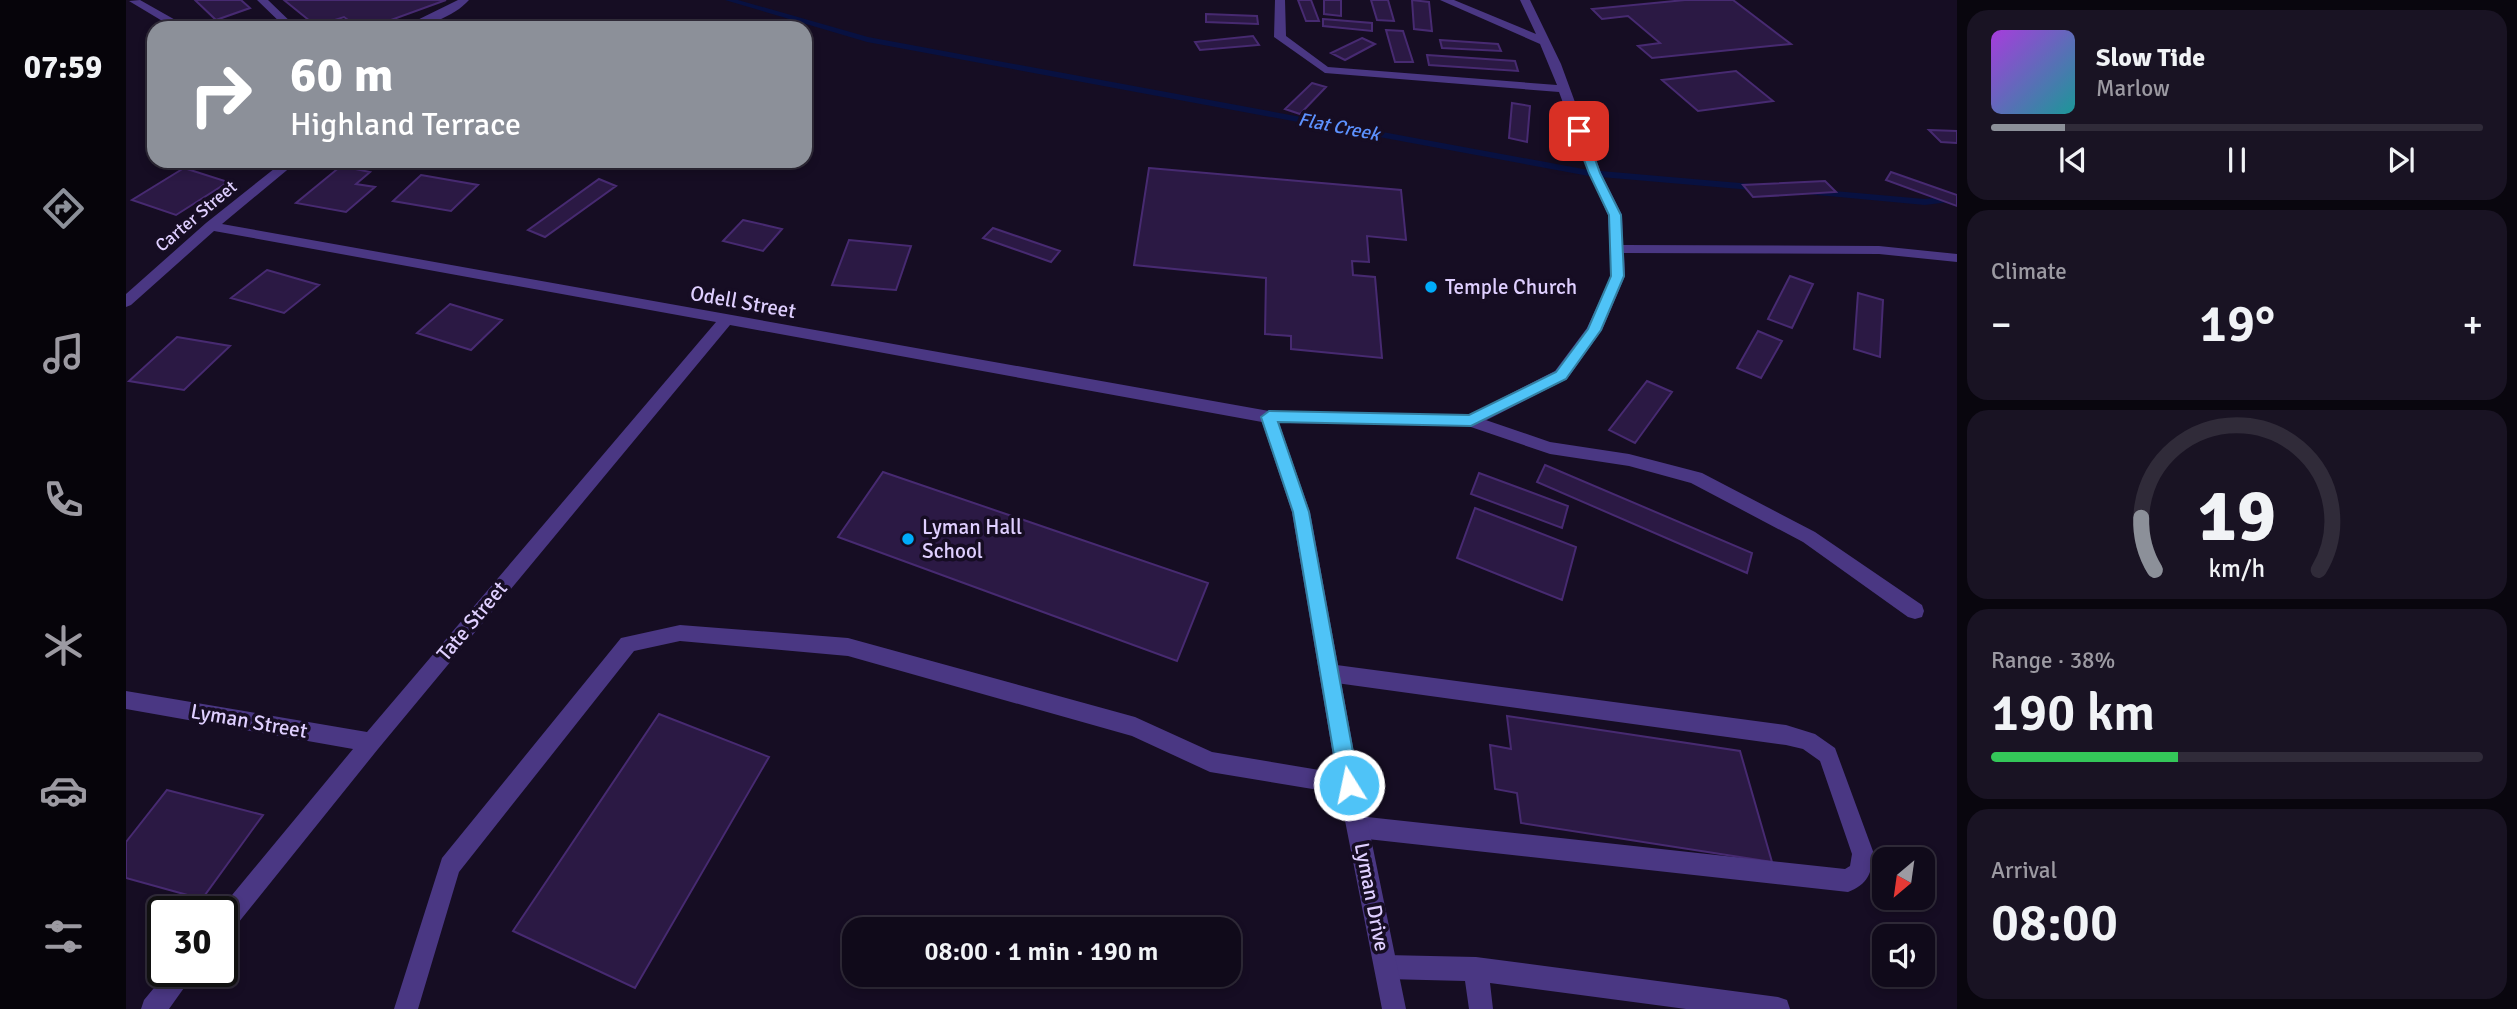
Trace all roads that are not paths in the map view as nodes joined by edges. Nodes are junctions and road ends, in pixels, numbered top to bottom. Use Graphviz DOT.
graph roads {
  1 [pos="262,0"];
  2 [pos="464,0"];
  3 [pos="1280,0"];
  4 [pos="1445,0"];
  5 [pos="1525,0"];
  6 [pos="135,1"];
  7 [pos="170,21"];
  8 [pos="284,21"];
  9 [pos="423,21"];
  10 [pos="1544,43"];
  11 [pos="1564,89"];
  12 [pos="283,168"];
  13 [pos="211,226"];
  14 [pos="1615,249"];
  15 [pos="1957,258"];
  16 [pos="126,302"];
  17 [pos="726,320"];
  18 [pos="1269,417"];
  19 [pos="1471,421"];
  20 [pos="1915,611"];
  21 [pos="1329,673"];
  22 [pos="126,699"];
  23 [pos="371,742"];
  24 [pos="1349,785"];
  25 [pos="1358,827"];
  26 [pos="238,905"];
  27 [pos="1385,967"];
  28 [pos="1476,969"];
  29 [pos="171,987"];
  30 [pos="153,1009"];
  31 [pos="406,1009"];
  32 [pos="1394,1009"];
  33 [pos="1481,1009"];
  34 [pos="1778,1009"];
  1 -- 8 [label="street"];
  2 -- 9 [label="street"];
  3 -- 11 [label="street"];
  4 -- 10 [label="street"];
  5 -- 10 [label="street"];
  6 -- 7 [label="street"];
  10 -- 11 [label="street"];
  11 -- 14 [label="street"];
  12 -- 13 [label="street, Carter Street"];
  13 -- 16 [label="street, Carter Street"];
  13 -- 17 [label="street, Odell Street"];
  14 -- 15 [label="street"];
  14 -- 19 [label="street"];
  17 -- 18 [label="street, Odell Street"];
  17 -- 23 [label="street, Tate Street"];
  18 -- 19 [label="street, Odell Street"];
  18 -- 21 [label="street, Lyman Drive"];
  19 -- 20 [label="street"];
  21 -- 24 [label="street, Lyman Drive"];
  21 -- 25 [label="street"];
  22 -- 23 [label="street, Lyman Street"];
  23 -- 26 [label="street, Tate Street"];
  24 -- 25 [label="street, Lyman Drive"];
  24 -- 31 [label="street"];
  25 -- 27 [label="street, Lyman Drive"];
  27 -- 28 [label="street"];
  27 -- 32 [label="street, Lyman Drive"];
  28 -- 33 [label="street"];
  28 -- 34 [label="street"];
  29 -- 30 [label="street"];
}
